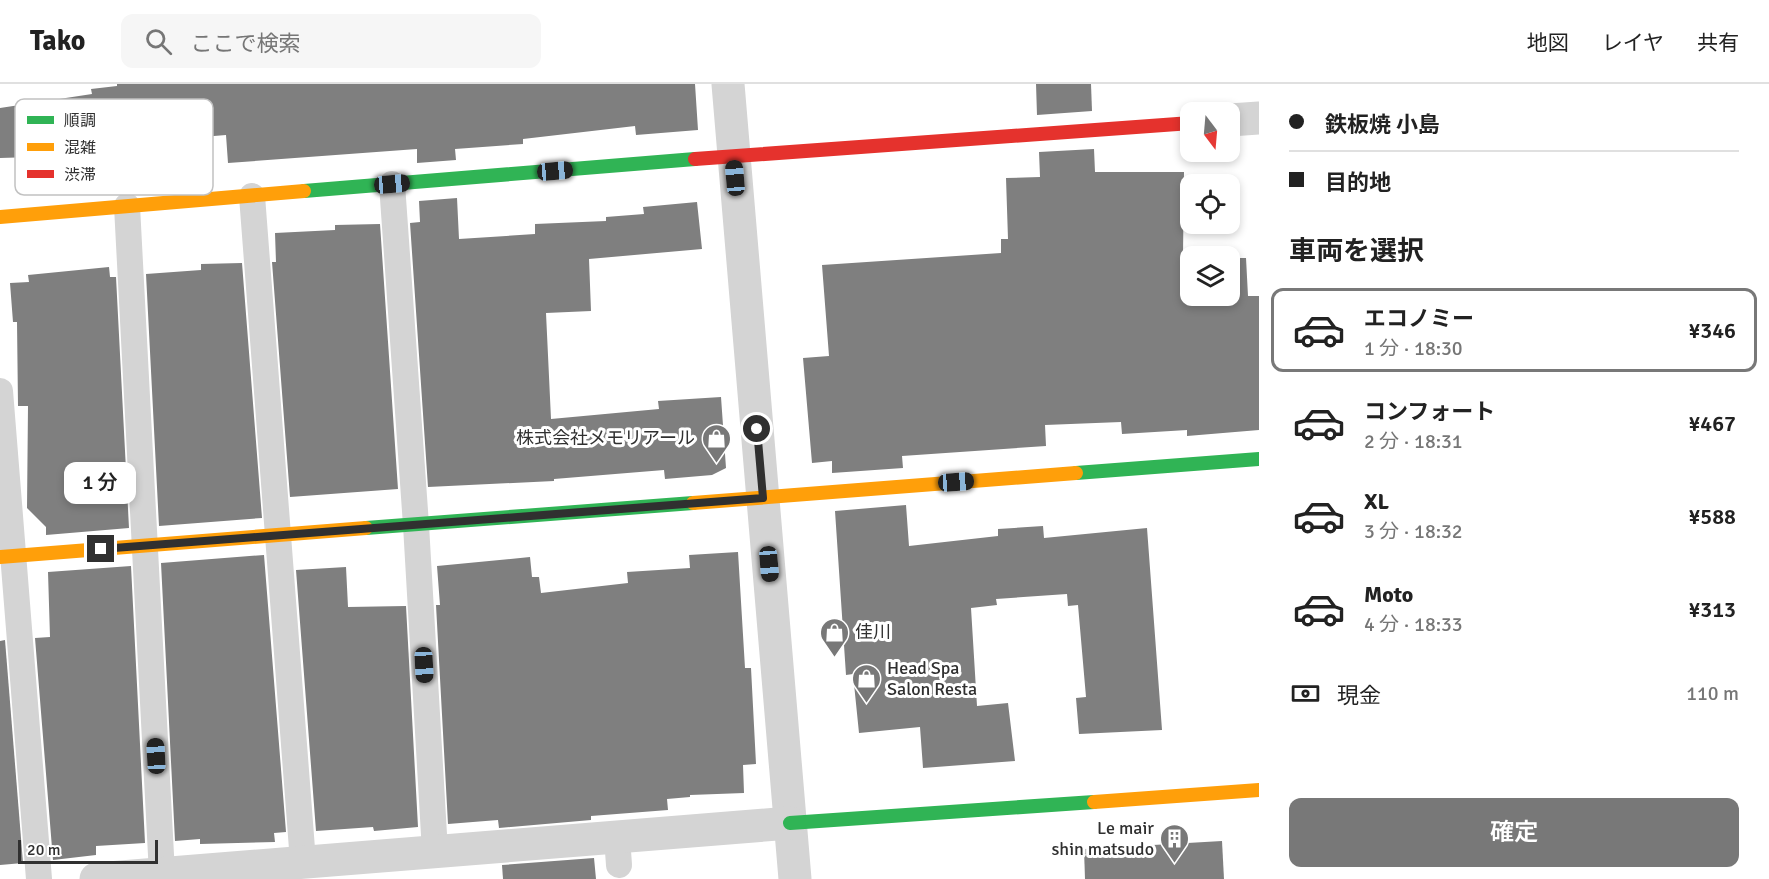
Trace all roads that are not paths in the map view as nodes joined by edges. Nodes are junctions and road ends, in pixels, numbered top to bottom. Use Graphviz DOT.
graph roads {
  1 [pos="728,84"];
  2 [pos="1259,118"];
  3 [pos="1240,119"];
  4 [pos="1180,124"];
  5 [pos="733,156"];
  6 [pos="392,184"];
  7 [pos="252,196"];
  8 [pos="126,206"];
  9 [pos="0,217"];
  10 [pos="0,391"];
  11 [pos="1259,459"];
  12 [pos="763,498"];
  13 [pos="416,525"];
  14 [pos="278,535"];
  15 [pos="144,546"];
  16 [pos="7,556"];
  17 [pos="1259,790"];
  18 [pos="790,824"];
  19 [pos="435,852"];
  20 [pos="303,862"];
  21 [pos="162,873"];
  22 [pos="218,874"];
  23 [pos="39,879"];
  24 [pos="96,879"];
  25 [pos="795,879"];
  1 -- 5 [label="street"];
  2 -- 3 [label="street"];
  4 -- 5 [label="street"];
  5 -- 6 [label="street"];
  5 -- 12 [label="street"];
  6 -- 7 [label="street"];
  6 -- 13 [label="lane"];
  7 -- 8 [label="street"];
  7 -- 14 [label="lane"];
  8 -- 9 [label="street"];
  8 -- 15 [label="lane"];
  10 -- 16 [label="lane"];
  11 -- 12 [label="street"];
  12 -- 13 [label="street"];
  12 -- 18 [label="street"];
  13 -- 14 [label="street"];
  13 -- 19 [label="lane"];
  14 -- 15 [label="street"];
  14 -- 20 [label="lane"];
  15 -- 16 [label="street"];
  15 -- 21 [label="lane"];
  16 -- 23 [label="lane"];
  17 -- 18 [label="street"];
  18 -- 19 [label="street"];
  18 -- 25 [label="street"];
  19 -- 20 [label="street"];
  20 -- 22 [label="street"];
  21 -- 22 [label="street"];
  21 -- 24 [label="street"];
}
